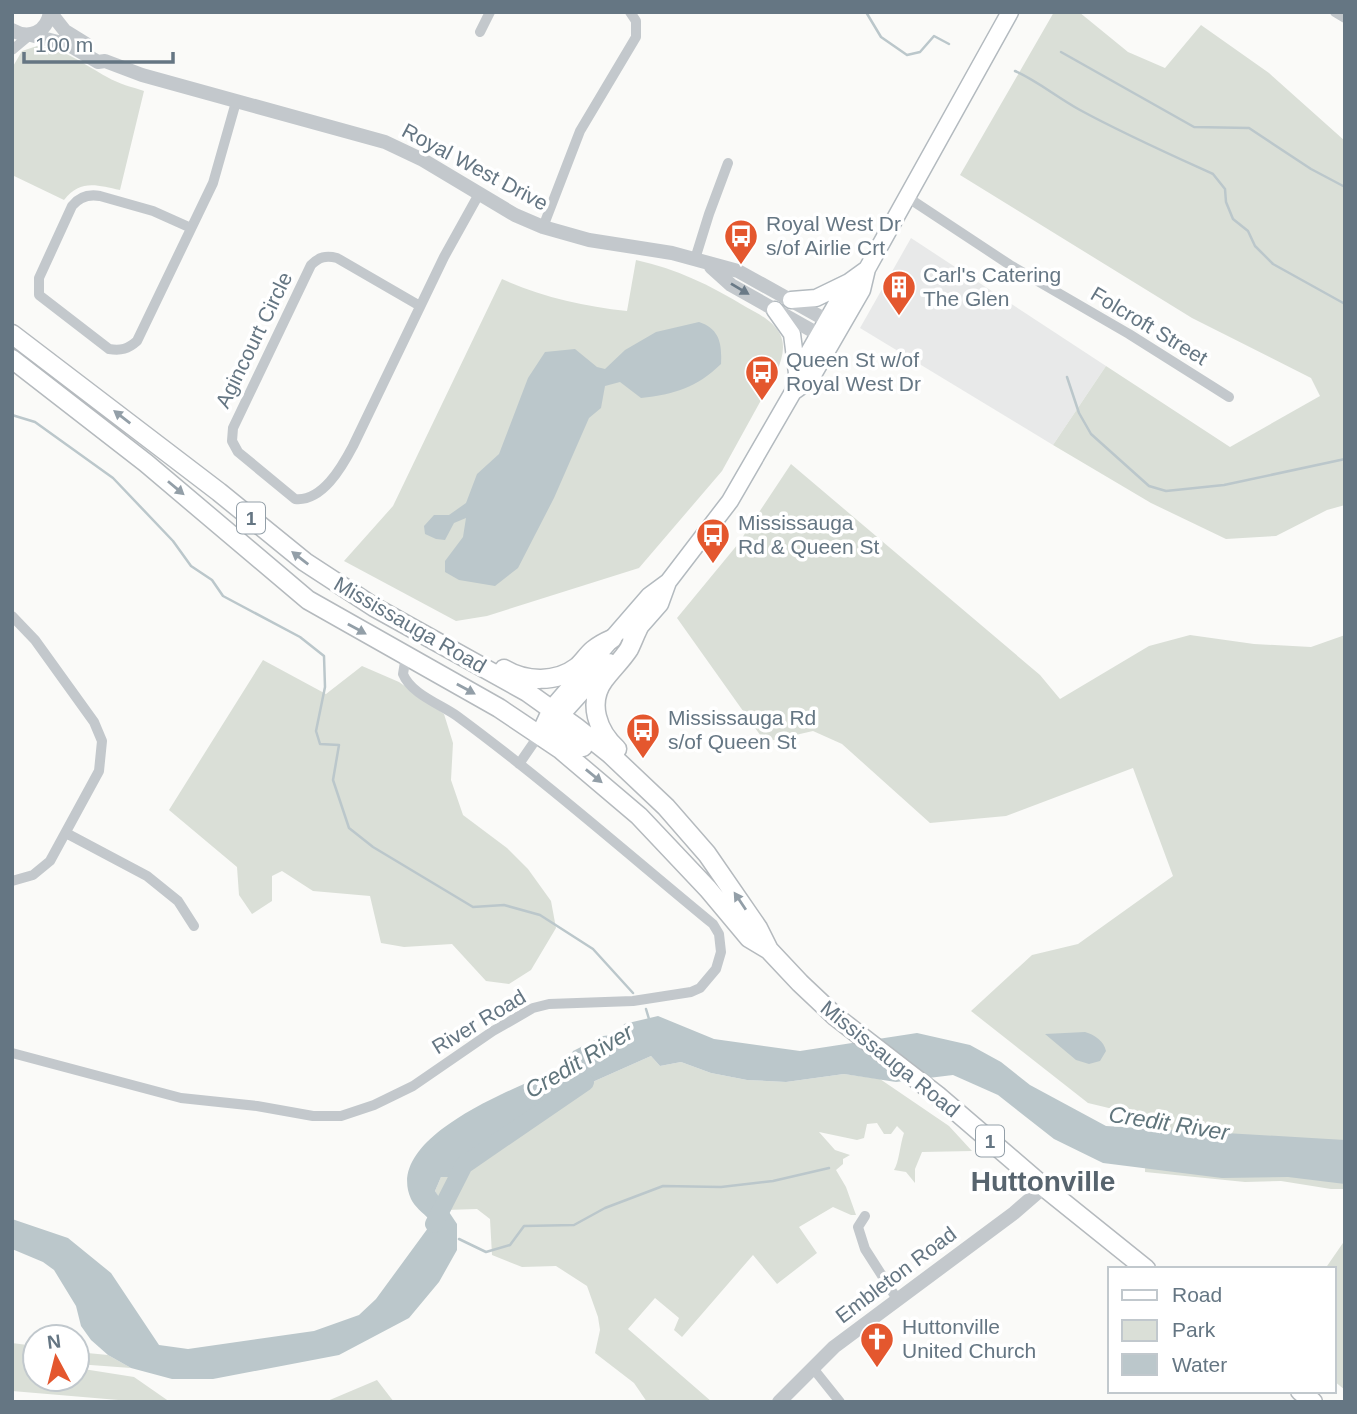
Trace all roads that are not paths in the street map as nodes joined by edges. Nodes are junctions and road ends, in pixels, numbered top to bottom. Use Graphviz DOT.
graph roads {
  1 [pos="50,12"];
  2 [pos="490,12"];
  3 [pos="630,12"];
  4 [pos="1335,12"];
  5 [pos="1008,16"];
  6 [pos="1345,18"];
  7 [pos="12,30"];
  8 [pos="480,32"];
  9 [pos="30,35"];
  10 [pos="12,50"];
  11 [pos="105,61"];
  12 [pos="236,102"];
  13 [pos="728,163"];
  14 [pos="479,194"];
  15 [pos="907,197"];
  16 [pos="543,227"];
  17 [pos="191,228"];
  18 [pos="701,262"];
  19 [pos="867,269"];
  20 [pos="849,282"];
  21 [pos="791,300"];
  22 [pos="420,306"];
  23 [pos="775,310"];
  24 [pos="830,331"];
  25 [pos="12,334"];
  26 [pos="12,359"];
  27 [pos="797,373"];
  28 [pos="793,392"];
  29 [pos="1229,397"];
  30 [pos="668,582"];
  31 [pos="12,617"];
  32 [pos="638,629"];
  33 [pos="612,639"];
  34 [pos="407,656"];
  35 [pos="463,656"];
  36 [pos="556,713"];
  37 [pos="540,735"];
  38 [pos="519,764"];
  39 [pos="666,807"];
  40 [pos="684,826"];
  41 [pos="66,833"];
  42 [pos="12,881"];
  43 [pos="194,926"];
  44 [pos="769,950"];
  45 [pos="12,1053"];
  46 [pos="1044,1187"];
  47 [pos="864,1216"];
  48 [pos="1144,1267"];
  49 [pos="897,1299"];
  50 [pos="812,1367"];
  51 [pos="779,1402"];
  52 [pos="840,1402"];
  1 -- 9 [label="street"];
  1 -- 11 [label="street, Royal West Drive"];
  2 -- 8 [label="street"];
  3 -- 16 [label="street"];
  4 -- 6 [label="street"];
  5 -- 15 [label="main road"];
  7 -- 9 [label="street, Royal West Drive"];
  9 -- 10 [label="street"];
  9 -- 11 [label="street, Royal West Drive"];
  11 -- 12 [label="street, Royal West Drive"];
  12 -- 14 [label="street, Royal West Drive"];
  12 -- 17 [label="street"];
  13 -- 18 [label="street"];
  14 -- 16 [label="street, Royal West Drive"];
  14 -- 22 [label="street, Agincourt Circle"];
  15 -- 19 [label="main road"];
  15 -- 29 [label="street, Folcroft Street"];
  16 -- 18 [label="street, Royal West Drive"];
  17 -- 17 [label="street"];
  18 -- 21 [label="street, Royal West Drive"];
  18 -- 23 [label="street, Royal West Drive, one-way"];
  19 -- 20 [label="main road"];
  19 -- 24 [label="main road"];
  20 -- 21 [label="main road"];
  20 -- 24 [label="main road"];
  21 -- 24 [label="street, Royal West Drive"];
  22 -- 22 [label="street, Agincourt Circle"];
  23 -- 24 [label="street, Royal West Drive"];
  23 -- 27 [label="main road"];
  24 -- 27 [label="main road"];
  24 -- 28 [label="main road"];
  35 -- 25 [label="main road, Mississauga Road / 1, one-way"];
  26 -- 34 [label="main road, Mississauga Road / 1, one-way"];
  27 -- 28 [label="main road"];
  28 -- 30 [label="main road"];
  30 -- 32 [label="main road"];
  30 -- 33 [label="main road"];
  31 -- 41 [label="street"];
  32 -- 36 [label="main road"];
  32 -- 39 [label="main road"];
  33 -- 35 [label="main road"];
  33 -- 36 [label="main road"];
  34 -- 37 [label="main road, Mississauga Road / 1, one-way"];
  34 -- 38 [label="street, River Road"];
  35 -- 36 [label="main road, Mississauga Road / 1"];
  36 -- 37 [label="main road"];
  36 -- 39 [label="main road, Mississauga Road / 1"];
  37 -- 38 [label="street"];
  37 -- 40 [label="main road"];
  37 -- 44 [label="main road, Mississauga Road / 1, one-way"];
  38 -- 45 [label="street, River Road"];
  39 -- 40 [label="main road, Mississauga Road / 1"];
  44 -- 40 [label="main road, Mississauga Road / 1, one-way"];
  41 -- 42 [label="street"];
  41 -- 43 [label="street"];
  44 -- 46 [label="main road, Mississauga Road / 1"];
  46 -- 48 [label="main road, Mississauga Road / 1"];
  46 -- 49 [label="street, Embleton Road"];
  47 -- 49 [label="street"];
  49 -- 50 [label="street, Embleton Road"];
  50 -- 51 [label="street, Embleton Road"];
  50 -- 52 [label="street"];
}
